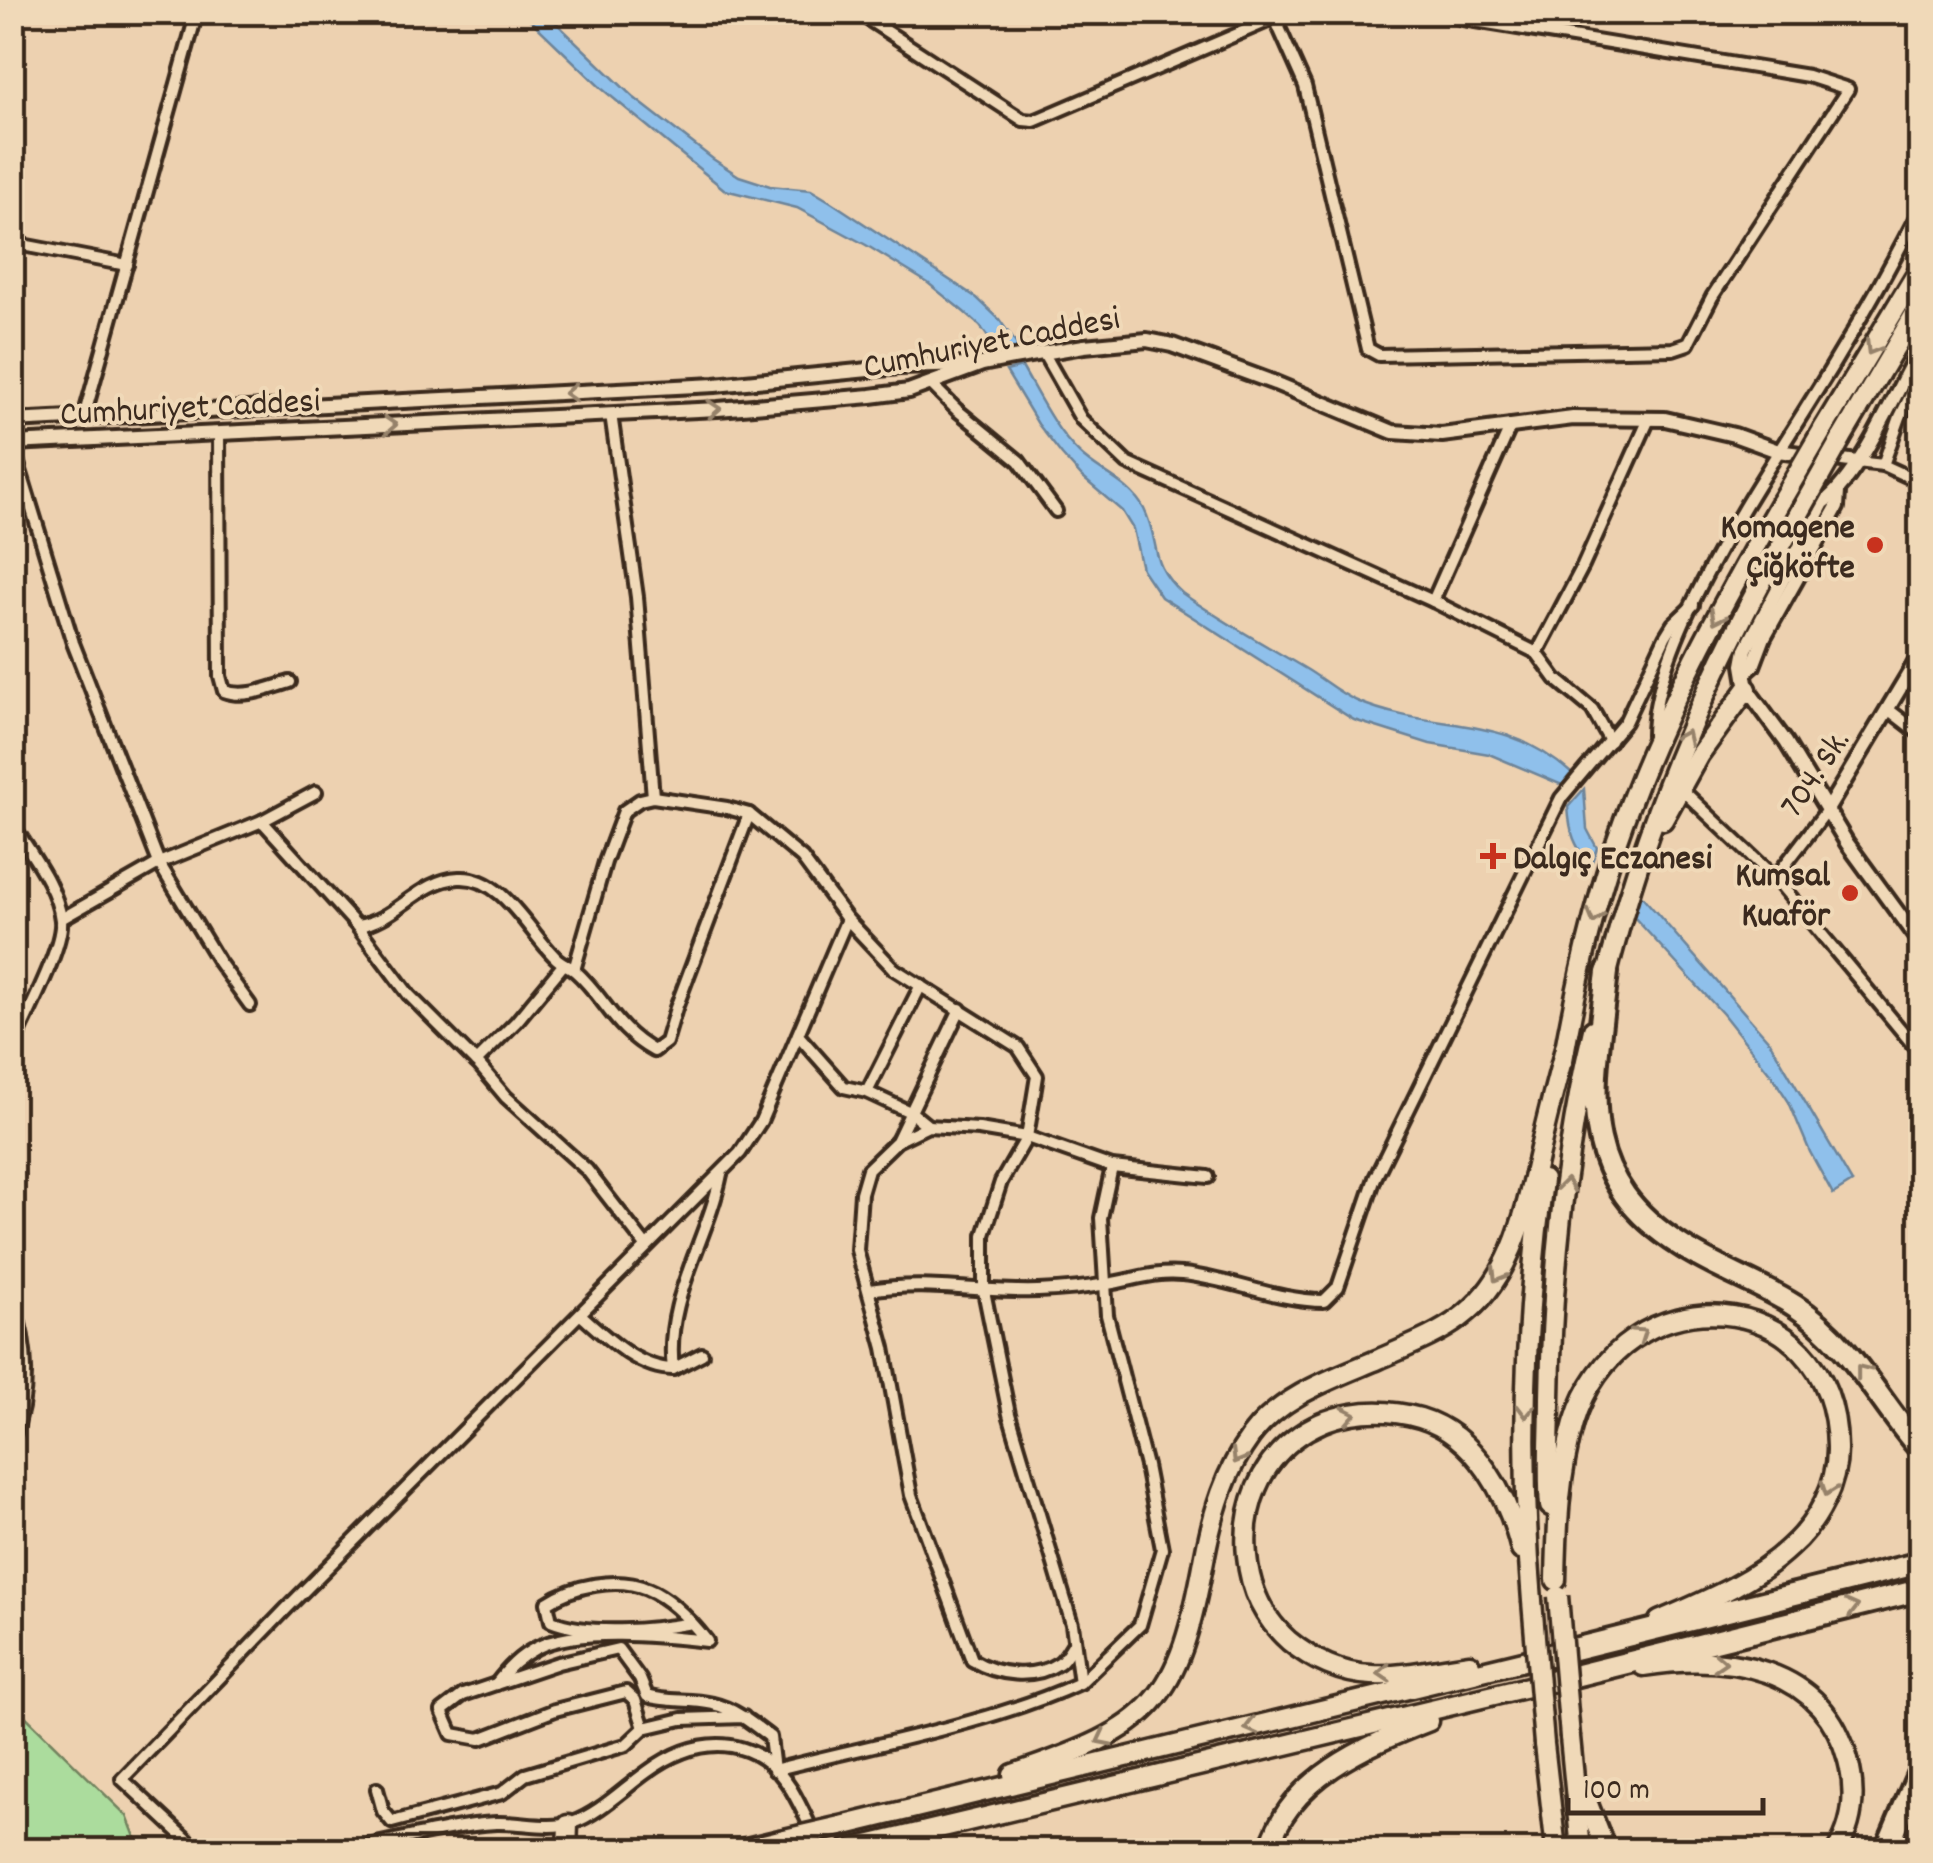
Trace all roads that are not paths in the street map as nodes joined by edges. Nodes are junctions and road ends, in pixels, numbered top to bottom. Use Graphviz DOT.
graph roads {
  1 [pos="196,12"];
  2 [pos="857,12"];
  3 [pos="1289,12"];
  4 [pos="1444,12"];
  5 [pos="1274,15"];
  6 [pos="1920,212"];
  7 [pos="12,242"];
  8 [pos="127,265"];
  9 [pos="1920,268"];
  10 [pos="1920,304"];
  11 [pos="1920,348"];
  12 [pos="1044,354"];
  13 [pos="982,364"];
  14 [pos="1920,377"];
  15 [pos="932,384"];
  16 [pos="611,414"];
  17 [pos="84,417"];
  18 [pos="1649,419"];
  19 [pos="12,421"];
  20 [pos="1512,425"];
  21 [pos="219,433"];
  22 [pos="12,443"];
  23 [pos="1778,451"];
  24 [pos="1857,462"];
  25 [pos="1883,465"];
  26 [pos="1920,482"];
  27 [pos="1056,511"];
  28 [pos="1433,601"];
  29 [pos="1694,605"];
  30 [pos="1538,653"];
  31 [pos="1920,654"];
  32 [pos="1746,681"];
  33 [pos="290,682"];
  34 [pos="1889,710"];
  35 [pos="1920,734"];
  36 [pos="1610,741"];
  37 [pos="1654,746"];
  38 [pos="1680,788"];
  39 [pos="316,792"];
  40 [pos="652,797"];
  41 [pos="1827,810"];
  42 [pos="750,814"];
  43 [pos="262,820"];
  44 [pos="12,823"];
  45 [pos="1644,844"];
  46 [pos="159,863"];
  47 [pos="1774,878"];
  48 [pos="847,918"];
  49 [pos="61,919"];
  50 [pos="357,926"];
  51 [pos="1920,942"];
  52 [pos="569,967"];
  53 [pos="1607,972"];
  54 [pos="921,985"];
  55 [pos="250,1005"];
  56 [pos="960,1009"];
  57 [pos="798,1035"];
  58 [pos="1565,1048"];
  59 [pos="12,1050"];
  60 [pos="1920,1054"];
  61 [pos="476,1062"];
  62 [pos="867,1092"];
  63 [pos="912,1113"];
  64 [pos="928,1126"];
  65 [pos="1027,1138"];
  66 [pos="898,1141"];
  67 [pos="1112,1167"];
  68 [pos="721,1174"];
  69 [pos="1208,1177"];
  70 [pos="646,1246"];
  71 [pos="1106,1284"];
  72 [pos="870,1290"];
  73 [pos="984,1291"];
  74 [pos="12,1300"];
  75 [pos="581,1315"];
  76 [pos="702,1354"];
  77 [pos="673,1369"];
  78 [pos="12,1442"];
  79 [pos="1920,1449"];
  80 [pos="1920,1564"];
  81 [pos="1557,1588"];
  82 [pos="1920,1590"];
  83 [pos="1531,1596"];
  84 [pos="692,1623"];
  85 [pos="1074,1643"];
  86 [pos="1550,1654"];
  87 [pos="1554,1680"];
  88 [pos="1080,1683"];
  89 [pos="496,1685"];
  90 [pos="1528,1687"];
  91 [pos="744,1717"];
  92 [pos="644,1728"];
  93 [pos="1571,1742"];
  94 [pos="1545,1751"];
  95 [pos="774,1770"];
  96 [pos="1920,1770"];
  97 [pos="377,1788"];
  98 [pos="848,1824"];
  99 [pos="568,1825"];
  100 [pos="852,1849"];
  101 [pos="198,1850"];
  102 [pos="346,1850"];
  103 [pos="567,1850"];
  104 [pos="738,1850"];
  105 [pos="822,1850"];
  106 [pos="1270,1850"];
  107 [pos="1544,1850"];
  108 [pos="1556,1850"];
  109 [pos="1581,1850"];
  110 [pos="1606,1850"];
  111 [pos="1838,1850"];
  112 [pos="1886,1850"];
  1 -- 8 [label="street"];
  2 -- 5 [label="street"];
  3 -- 5 [label="street"];
  4 -- 5 [label="street"];
  6 -- 23 [label="street"];
  7 -- 8 [label="street"];
  8 -- 17 [label="street"];
  9 -- 37 [label="highway, one-way, bridge"];
  45 -- 10 [label="highway, one-way, bridge"];
  11 -- 24 [label="street"];
  12 -- 13 [label="street, Cumhuriyet Caddesi"];
  12 -- 20 [label="street, Cumhuriyet Caddesi"];
  12 -- 28 [label="street"];
  13 -- 15 [label="street, Cumhuriyet Caddesi"];
  13 -- 17 [label="street, one-way"];
  14 -- 25 [label="street"];
  16 -- 15 [label="street, Cumhuriyet Caddesi, one-way"];
  15 -- 27 [label="street"];
  21 -- 16 [label="street, Cumhuriyet Caddesi, one-way"];
  16 -- 40 [label="street"];
  17 -- 19 [label="street"];
  18 -- 20 [label="street, Cumhuriyet Caddesi"];
  18 -- 23 [label="street, Cumhuriyet Caddesi"];
  18 -- 30 [label="street"];
  20 -- 28 [label="street"];
  21 -- 22 [label="street, Cumhuriyet Caddesi"];
  21 -- 33 [label="street"];
  22 -- 46 [label="street"];
  23 -- 24 [label="street, Cumhuriyet Caddesi"];
  23 -- 29 [label="street"];
  24 -- 25 [label="street"];
  24 -- 32 [label="street"];
  25 -- 26 [label="street"];
  28 -- 30 [label="street"];
  29 -- 36 [label="street"];
  29 -- 37 [label="street"];
  30 -- 36 [label="street"];
  31 -- 34 [label="street, 704. Sk."];
  32 -- 38 [label="highway"];
  32 -- 41 [label="street"];
  34 -- 35 [label="street"];
  34 -- 41 [label="street, 704. Sk."];
  36 -- 71 [label="street"];
  37 -- 58 [label="highway, one-way"];
  38 -- 45 [label="highway"];
  38 -- 47 [label="street"];
  39 -- 43 [label="street"];
  40 -- 42 [label="street"];
  40 -- 52 [label="street"];
  41 -- 47 [label="street, 704. Sk."];
  41 -- 51 [label="street"];
  42 -- 48 [label="street"];
  42 -- 52 [label="street"];
  43 -- 46 [label="street"];
  43 -- 50 [label="street"];
  44 -- 49 [label="street"];
  45 -- 53 [label="highway"];
  46 -- 49 [label="street"];
  46 -- 55 [label="street"];
  47 -- 60 [label="street"];
  48 -- 54 [label="street"];
  48 -- 57 [label="street"];
  49 -- 59 [label="street"];
  50 -- 52 [label="street"];
  50 -- 61 [label="street"];
  52 -- 61 [label="street"];
  79 -- 53 [label="highway, one-way"];
  81 -- 53 [label="highway, one-way"];
  54 -- 56 [label="street"];
  54 -- 62 [label="street"];
  56 -- 63 [label="street"];
  56 -- 65 [label="street"];
  57 -- 62 [label="street"];
  57 -- 68 [label="street"];
  58 -- 83 [label="highway, one-way"];
  58 -- 98 [label="highway, one-way"];
  61 -- 70 [label="street"];
  62 -- 63 [label="street"];
  63 -- 64 [label="street"];
  63 -- 66 [label="street"];
  64 -- 65 [label="street"];
  64 -- 66 [label="street"];
  65 -- 67 [label="street"];
  65 -- 73 [label="street"];
  66 -- 72 [label="street"];
  67 -- 69 [label="street"];
  67 -- 71 [label="street"];
  68 -- 70 [label="street"];
  68 -- 77 [label="street"];
  70 -- 75 [label="street"];
  71 -- 73 [label="street"];
  71 -- 88 [label="street"];
  72 -- 73 [label="street"];
  72 -- 85 [label="street"];
  73 -- 85 [label="street"];
  74 -- 78 [label="street"];
  75 -- 77 [label="street"];
  75 -- 101 [label="street"];
  76 -- 77 [label="street"];
  80 -- 86 [label="highway"];
  81 -- 86 [label="highway, one-way"];
  81 -- 93 [label="highway, bridge"];
  87 -- 82 [label="highway, one-way"];
  86 -- 83 [label="highway, one-way"];
  83 -- 94 [label="highway, bridge"];
  84 -- 84 [label="street"];
  84 -- 89 [label="street"];
  85 -- 88 [label="street"];
  86 -- 98 [label="highway, one-way"];
  87 -- 90 [label="highway"];
  87 -- 111 [label="highway, one-way"];
  88 -- 95 [label="street"];
  89 -- 91 [label="street"];
  89 -- 92 [label="street"];
  90 -- 100 [label="highway"];
  90 -- 106 [label="highway"];
  91 -- 92 [label="street"];
  91 -- 95 [label="street"];
  92 -- 97 [label="street"];
  93 -- 109 [label="highway"];
  93 -- 110 [label="highway"];
  94 -- 107 [label="highway"];
  94 -- 108 [label="highway"];
  95 -- 99 [label="street"];
  95 -- 105 [label="street"];
  96 -- 112 [label="highway"];
  98 -- 104 [label="highway, bridge"];
  99 -- 102 [label="street"];
  99 -- 103 [label="highway"];
}
